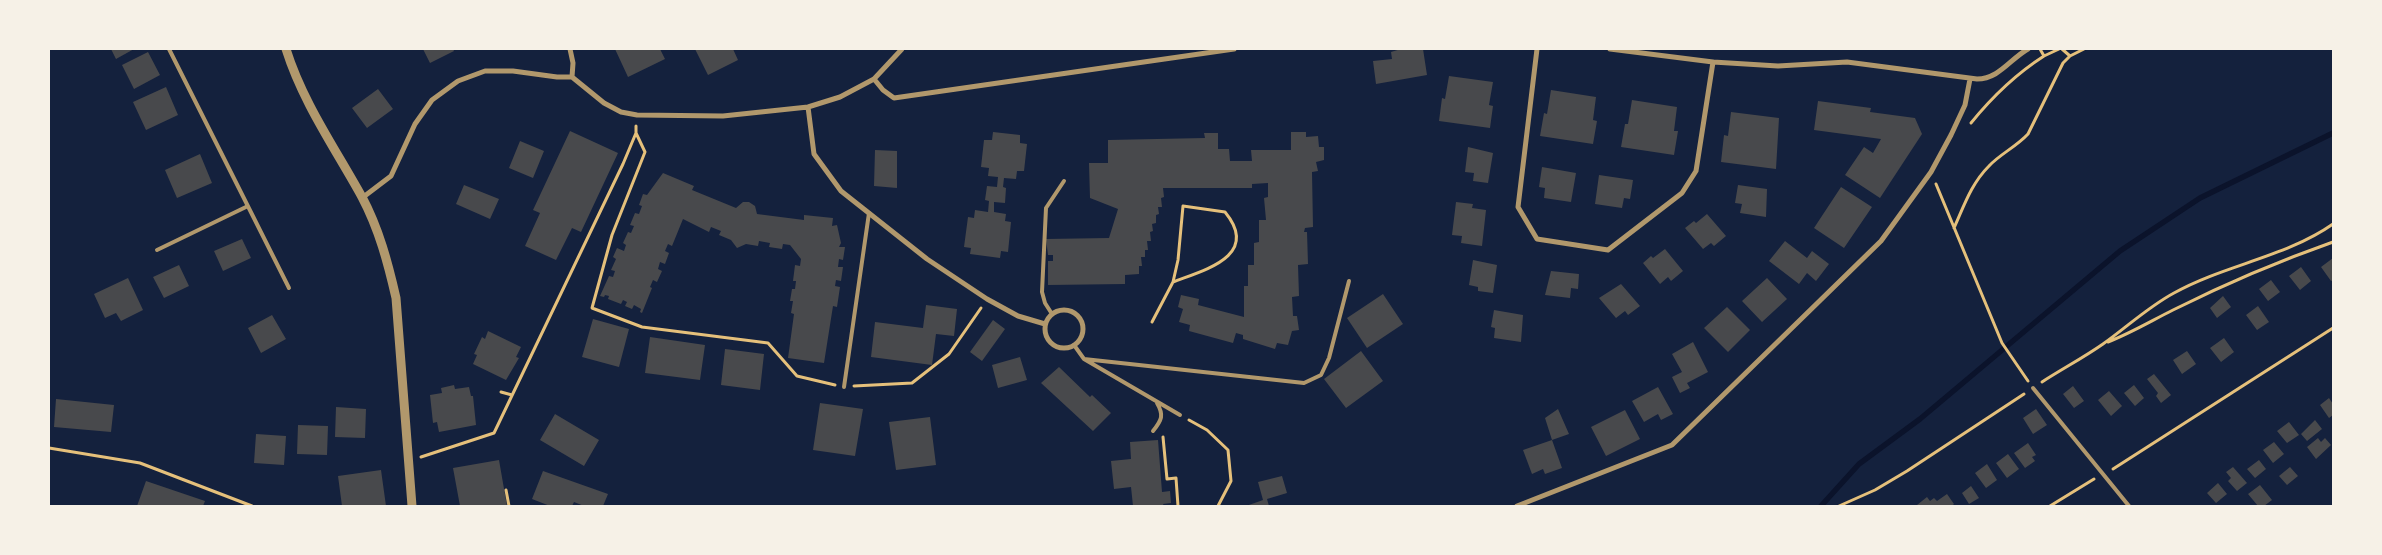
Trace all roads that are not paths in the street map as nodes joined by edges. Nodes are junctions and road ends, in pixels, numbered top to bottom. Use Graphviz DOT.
graph roads {
  1 [pos="170,49"];
  2 [pos="286,49"];
  3 [pos="570,49"];
  4 [pos="902,49"];
  5 [pos="1234,49"];
  6 [pos="1537,49"];
  7 [pos="1610,49"];
  8 [pos="2028,49"];
  9 [pos="1713,62"];
  10 [pos="572,77"];
  11 [pos="1970,78"];
  12 [pos="874,79"];
  13 [pos="808,107"];
  14 [pos="1064,181"];
  15 [pos="362,198"];
  16 [pos="248,206"];
  17 [pos="869,213"];
  18 [pos="157,250"];
  19 [pos="1349,281"];
  20 [pos="289,288"];
  21 [pos="1052,314"];
  22 [pos="1045,324"];
  23 [pos="1074,345"];
  24 [pos="1084,359"];
  25 [pos="844,387"];
  26 [pos="2033,388"];
  27 [pos="1155,401"];
  28 [pos="1180,416"];
  29 [pos="1153,431"];
  30 [pos="412,506"];
  31 [pos="1517,506"];
  32 [pos="2129,506"];
  1 -- 16 [label="lane"];
  2 -- 15 [label="street"];
  3 -- 10 [label="street"];
  4 -- 12 [label="street"];
  5 -- 12 [label="street"];
  6 -- 9 [label="street"];
  7 -- 9 [label="street"];
  8 -- 11 [label="street"];
  9 -- 11 [label="street"];
  10 -- 13 [label="street"];
  10 -- 15 [label="street"];
  11 -- 31 [label="street"];
  12 -- 13 [label="street"];
  13 -- 17 [label="street"];
  14 -- 21 [label="lane"];
  15 -- 30 [label="street"];
  16 -- 18 [label="lane"];
  16 -- 20 [label="lane"];
  17 -- 22 [label="street"];
  17 -- 25 [label="lane"];
  19 -- 24 [label="lane"];
  21 -- 22 [label="street"];
  21 -- 23 [label="street"];
  22 -- 23 [label="street"];
  23 -- 24 [label="lane"];
  24 -- 27 [label="lane"];
  26 -- 32 [label="lane"];
  27 -- 28 [label="lane"];
  27 -- 29 [label="lane"];
}
